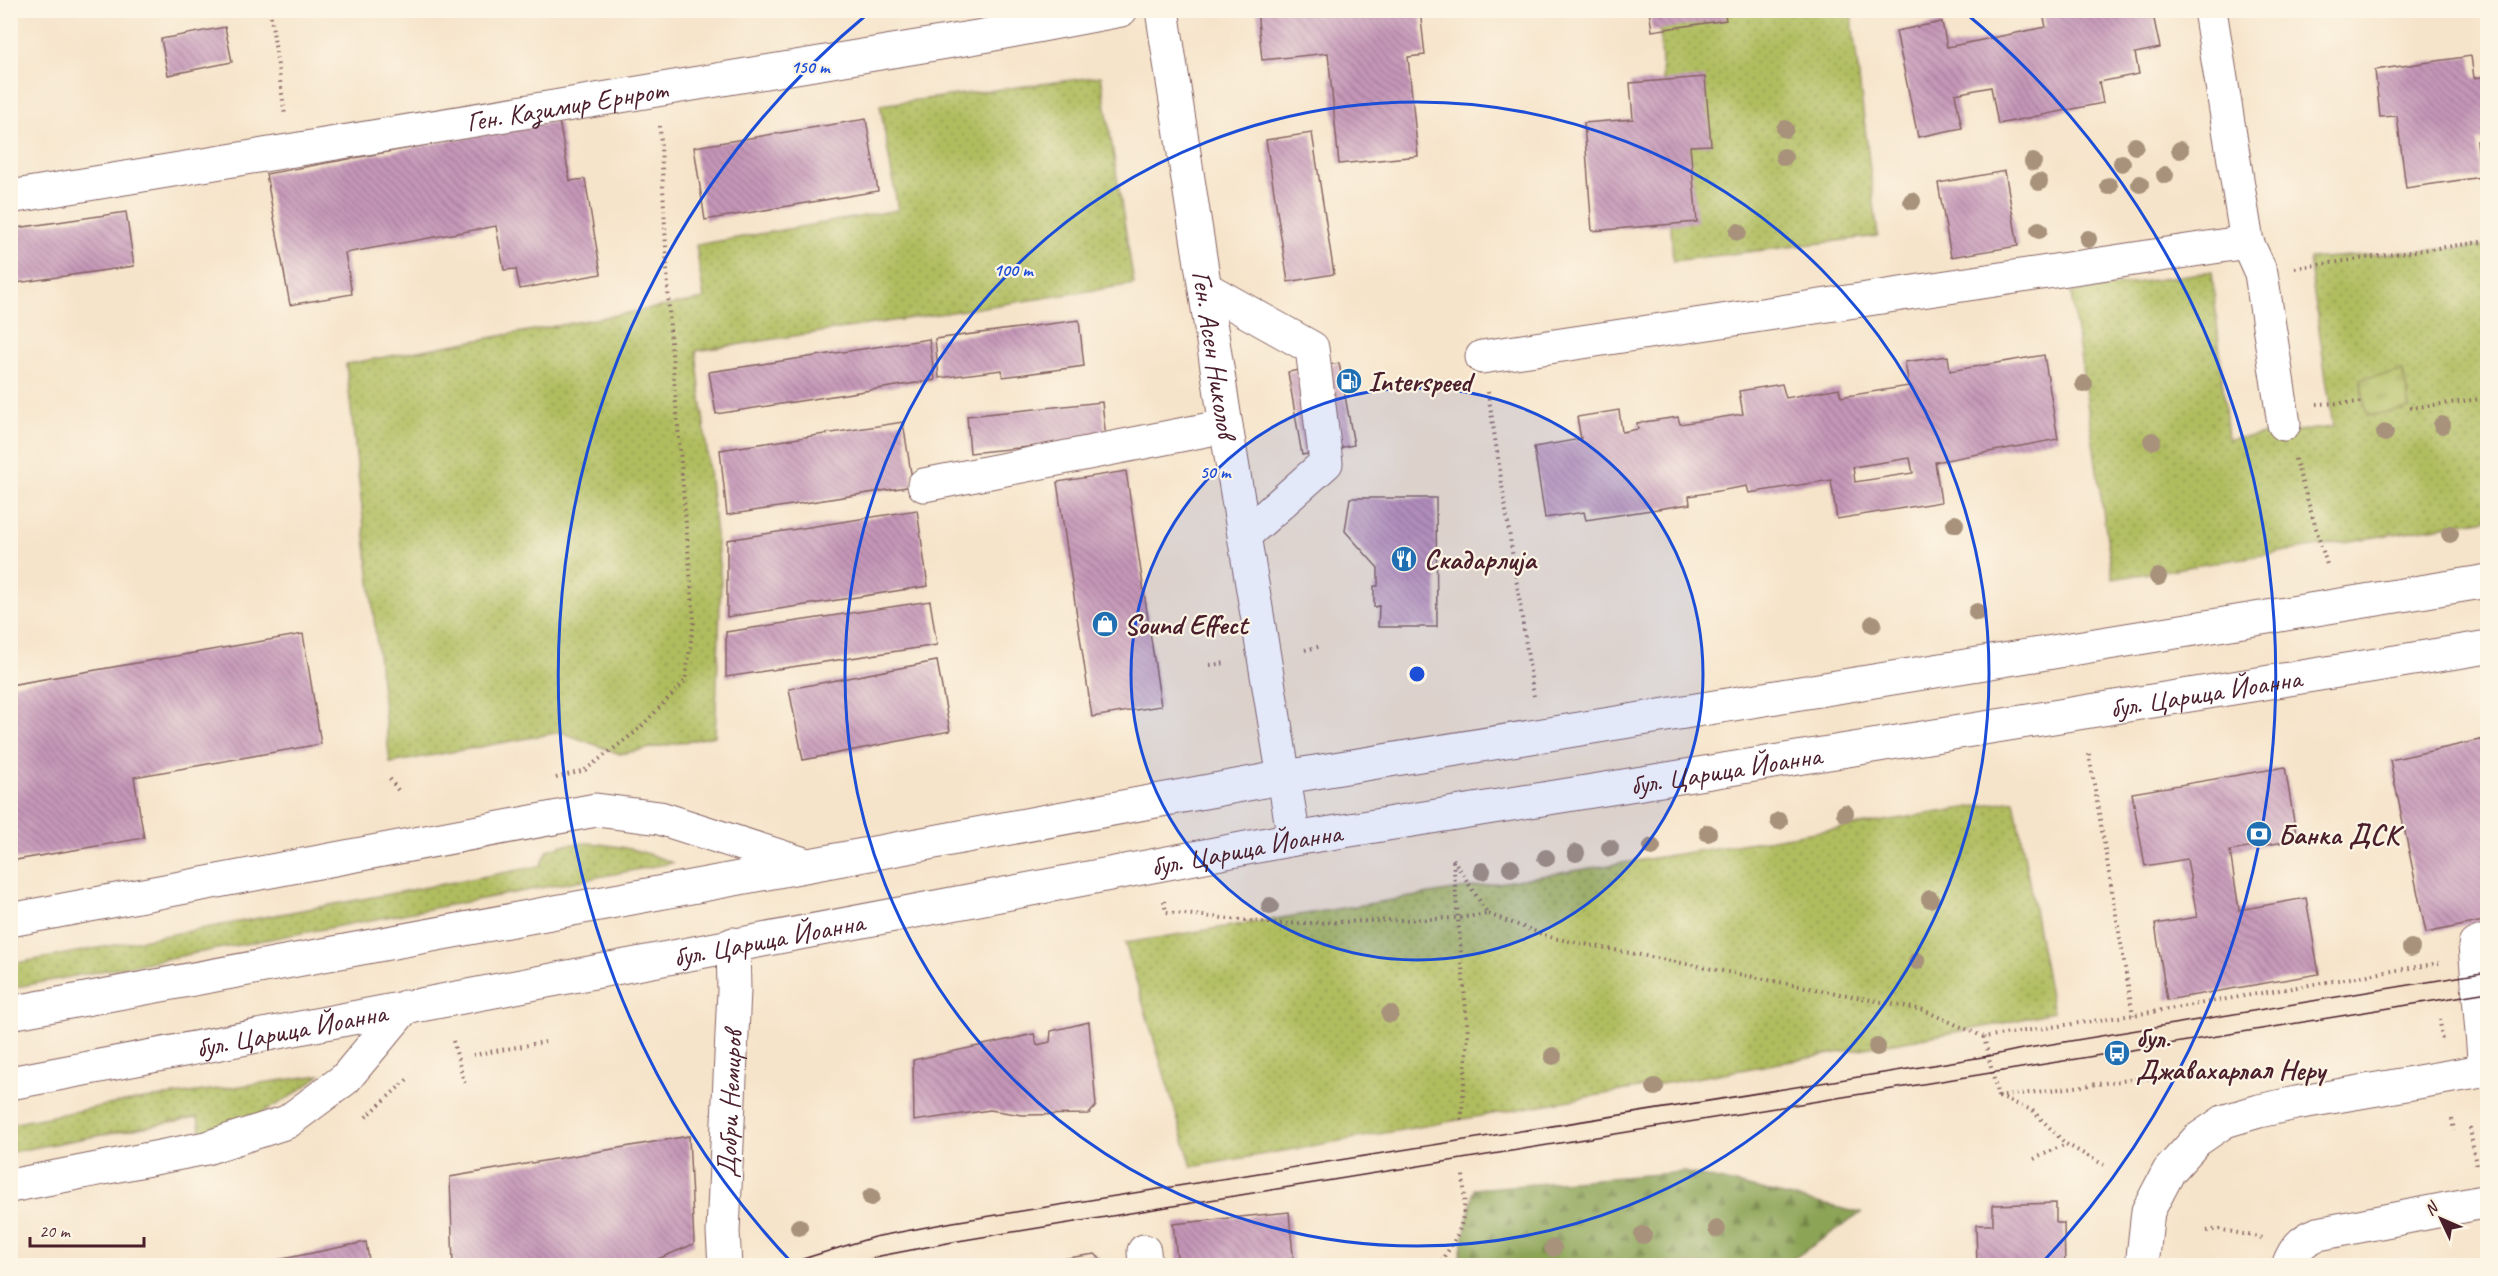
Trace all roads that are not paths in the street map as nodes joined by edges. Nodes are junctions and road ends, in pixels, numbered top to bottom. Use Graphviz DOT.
graph roads {
  1 [pos="1121,10"];
  2 [pos="1162,10"];
  3 [pos="2210,10"];
  4 [pos="10,197"];
  5 [pos="2247,242"];
  6 [pos="1205,288"];
  7 [pos="1482,357"];
  8 [pos="2283,414"];
  9 [pos="1227,426"];
  10 [pos="924,485"];
  11 [pos="1245,535"];
  12 [pos="2487,581"];
  13 [pos="2487,647"];
  14 [pos="1285,777"];
  15 [pos="1294,839"];
  16 [pos="807,865"];
  17 [pos="10,920"];
  18 [pos="733,944"];
  19 [pos="2482,949"];
  20 [pos="405,1007"];
  21 [pos="10,1013"];
  22 [pos="2486,1071"];
  23 [pos="10,1083"];
  24 [pos="10,1186"];
  25 [pos="2487,1201"];
  26 [pos="2294,1255"];
  27 [pos="725,1266"];
  28 [pos="2142,1266"];
  1 -- 4 [label="main road, Ген. Казимир Ернрот"];
  2 -- 6 [label="main road, Ген. Асен Николов"];
  3 -- 5 [label="main road"];
  5 -- 7 [label="main road"];
  5 -- 8 [label="main road"];
  6 -- 9 [label="main road, Ген. Асен Николов"];
  6 -- 11 [label="main road"];
  9 -- 10 [label="main road"];
  9 -- 11 [label="main road, Ген. Асен Николов"];
  11 -- 14 [label="main road, Ген. Асен Николов"];
  12 -- 14 [label="main road"];
  13 -- 15 [label="main road, бул. Царица Йоанна"];
  14 -- 15 [label="main road, Ген. Асен Николов"];
  14 -- 16 [label="main road"];
  15 -- 18 [label="main road, бул. Царица Йоанна"];
  16 -- 17 [label="main road"];
  16 -- 21 [label="main road"];
  18 -- 20 [label="main road, бул. Царица Йоанна"];
  18 -- 27 [label="main road, Добри Немиров"];
  19 -- 22 [label="main road"];
  20 -- 23 [label="main road, бул. Царица Йоанна"];
  20 -- 24 [label="main road"];
  22 -- 28 [label="main road"];
  25 -- 26 [label="main road"];
}
